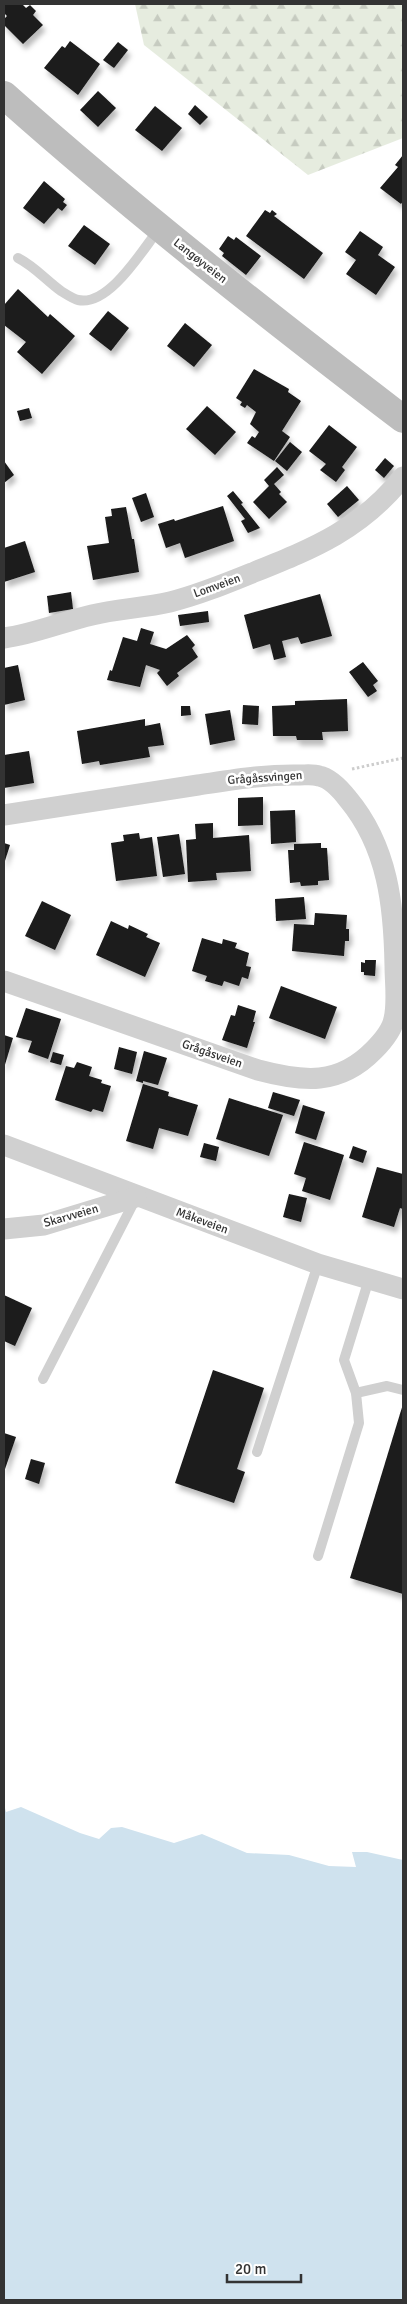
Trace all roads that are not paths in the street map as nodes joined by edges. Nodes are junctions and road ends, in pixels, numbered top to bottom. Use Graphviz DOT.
graph roads {
  1 [pos="5,97"];
  2 [pos="159,229"];
  3 [pos="18,258"];
  4 [pos="403,418"];
  5 [pos="403,477"];
  6 [pos="4,638"];
  7 [pos="4,815"];
  8 [pos="4,982"];
  9 [pos="399,1022"];
  10 [pos="4,1146"];
  11 [pos="136,1197"];
  12 [pos="4,1230"];
  13 [pos="318,1264"];
  14 [pos="369,1279"];
  15 [pos="403,1289"];
  16 [pos="42,1379"];
  17 [pos="403,1390"];
  18 [pos="356,1393"];
  19 [pos="257,1452"];
  20 [pos="318,1556"];
  1 -- 2 [label="main road, Langøyveien"];
  2 -- 3 [label="lane"];
  2 -- 4 [label="main road, Langøyveien"];
  5 -- 6 [label="street, Lomveien"];
  7 -- 9 [label="street, Grågåssvingen"];
  8 -- 9 [label="street, Grågåsveien"];
  10 -- 11 [label="street, Måkeveien"];
  11 -- 12 [label="street, Skarvveien"];
  11 -- 13 [label="street, Måkeveien"];
  11 -- 16 [label="lane"];
  13 -- 14 [label="street, Måkeveien"];
  13 -- 19 [label="lane"];
  14 -- 15 [label="street, Måkeveien"];
  14 -- 18 [label="lane"];
  17 -- 18 [label="lane"];
  18 -- 20 [label="lane"];
}
